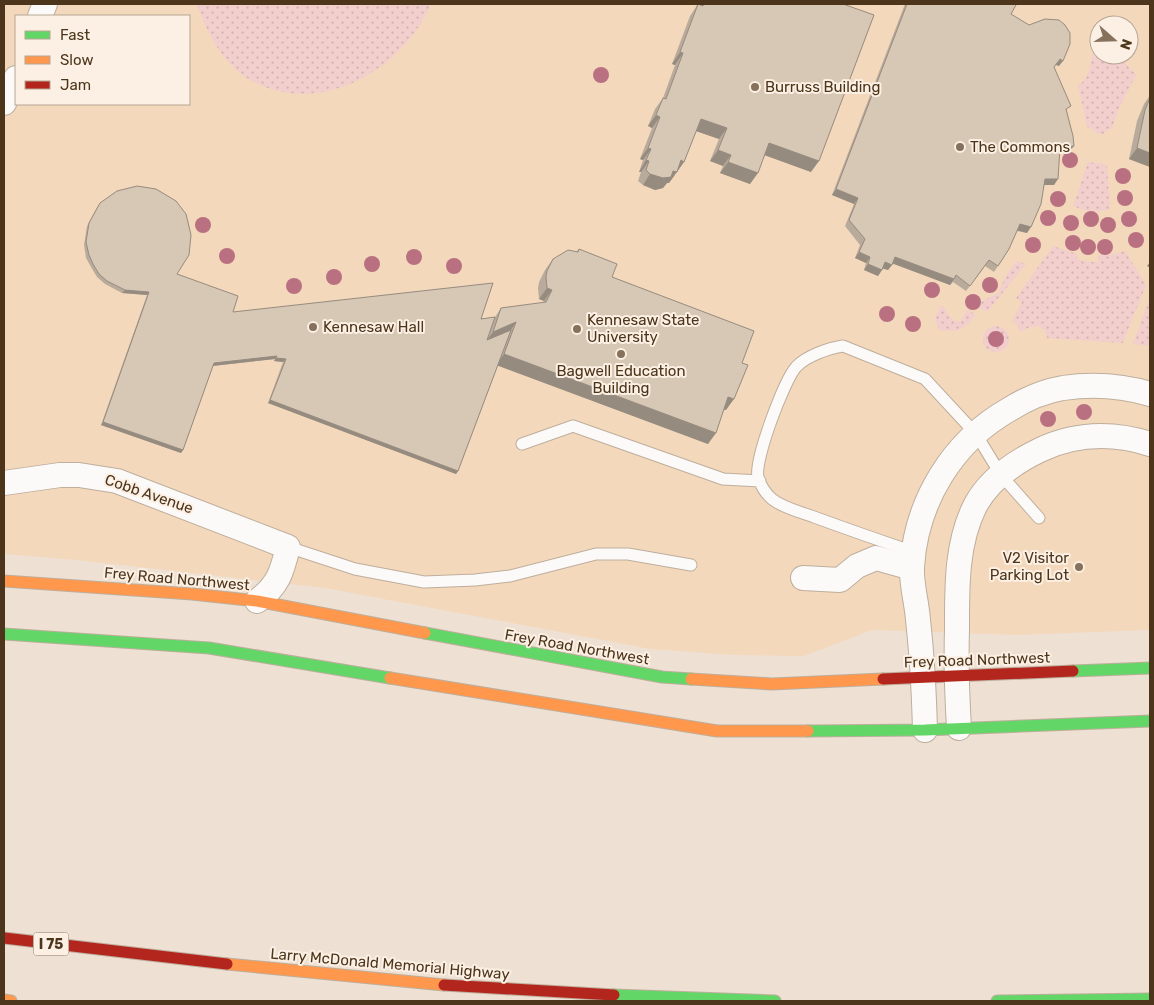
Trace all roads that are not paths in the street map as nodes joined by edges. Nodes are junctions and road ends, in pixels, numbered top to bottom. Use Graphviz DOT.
graph roads {
  1 [pos="15,80"];
  2 [pos="4,102"];
  3 [pos="1150,394"];
  4 [pos="976,434"];
  5 [pos="522,444"];
  6 [pos="1150,444"];
  7 [pos="1001,475"];
  8 [pos="760,481"];
  9 [pos="4,483"];
  10 [pos="1039,518"];
  11 [pos="288,547"];
  12 [pos="913,560"];
  13 [pos="691,565"];
  14 [pos="803,578"];
  15 [pos="4,581"];
  16 [pos="257,601"];
  17 [pos="4,634"];
  18 [pos="1150,668"];
  19 [pos="956,676"];
  20 [pos="923,678"];
  21 [pos="1150,720"];
  22 [pos="959,728"];
  23 [pos="925,730"];
  24 [pos="13,928"];
  25 [pos="4,938"];
  26 [pos="97,949"];
  27 [pos="1150,998"];
  28 [pos="4,1000"];
  29 [pos="11,1001"];
  30 [pos="775,1001"];
  31 [pos="998,1001"];
  1 -- 2 [label="street"];
  3 -- 4 [label="street"];
  4 -- 7 [label="lane"];
  4 -- 8 [label="lane"];
  4 -- 12 [label="street"];
  5 -- 8 [label="lane"];
  6 -- 7 [label="street"];
  7 -- 10 [label="lane"];
  7 -- 19 [label="street"];
  8 -- 12 [label="lane"];
  9 -- 11 [label="street, Cobb Avenue"];
  11 -- 13 [label="lane"];
  11 -- 16 [label="street"];
  12 -- 14 [label="street"];
  12 -- 20 [label="street"];
  15 -- 16 [label="main road, Frey Road Northwest"];
  16 -- 20 [label="main road, Frey Road Northwest"];
  17 -- 23 [label="main road"];
  18 -- 19 [label="main road, Frey Road Northwest"];
  19 -- 20 [label="main road, Frey Road Northwest"];
  19 -- 22 [label="street"];
  20 -- 23 [label="street"];
  21 -- 22 [label="main road"];
  22 -- 23 [label="main road"];
  24 -- 26 [label="main road"];
  25 -- 26 [label="main road, Larry McDonald Memorial Highway / I 75"];
  26 -- 30 [label="main road, Larry McDonald Memorial Highway / I 75"];
  27 -- 31 [label="main road"];
  28 -- 29 [label="main road"];
}
